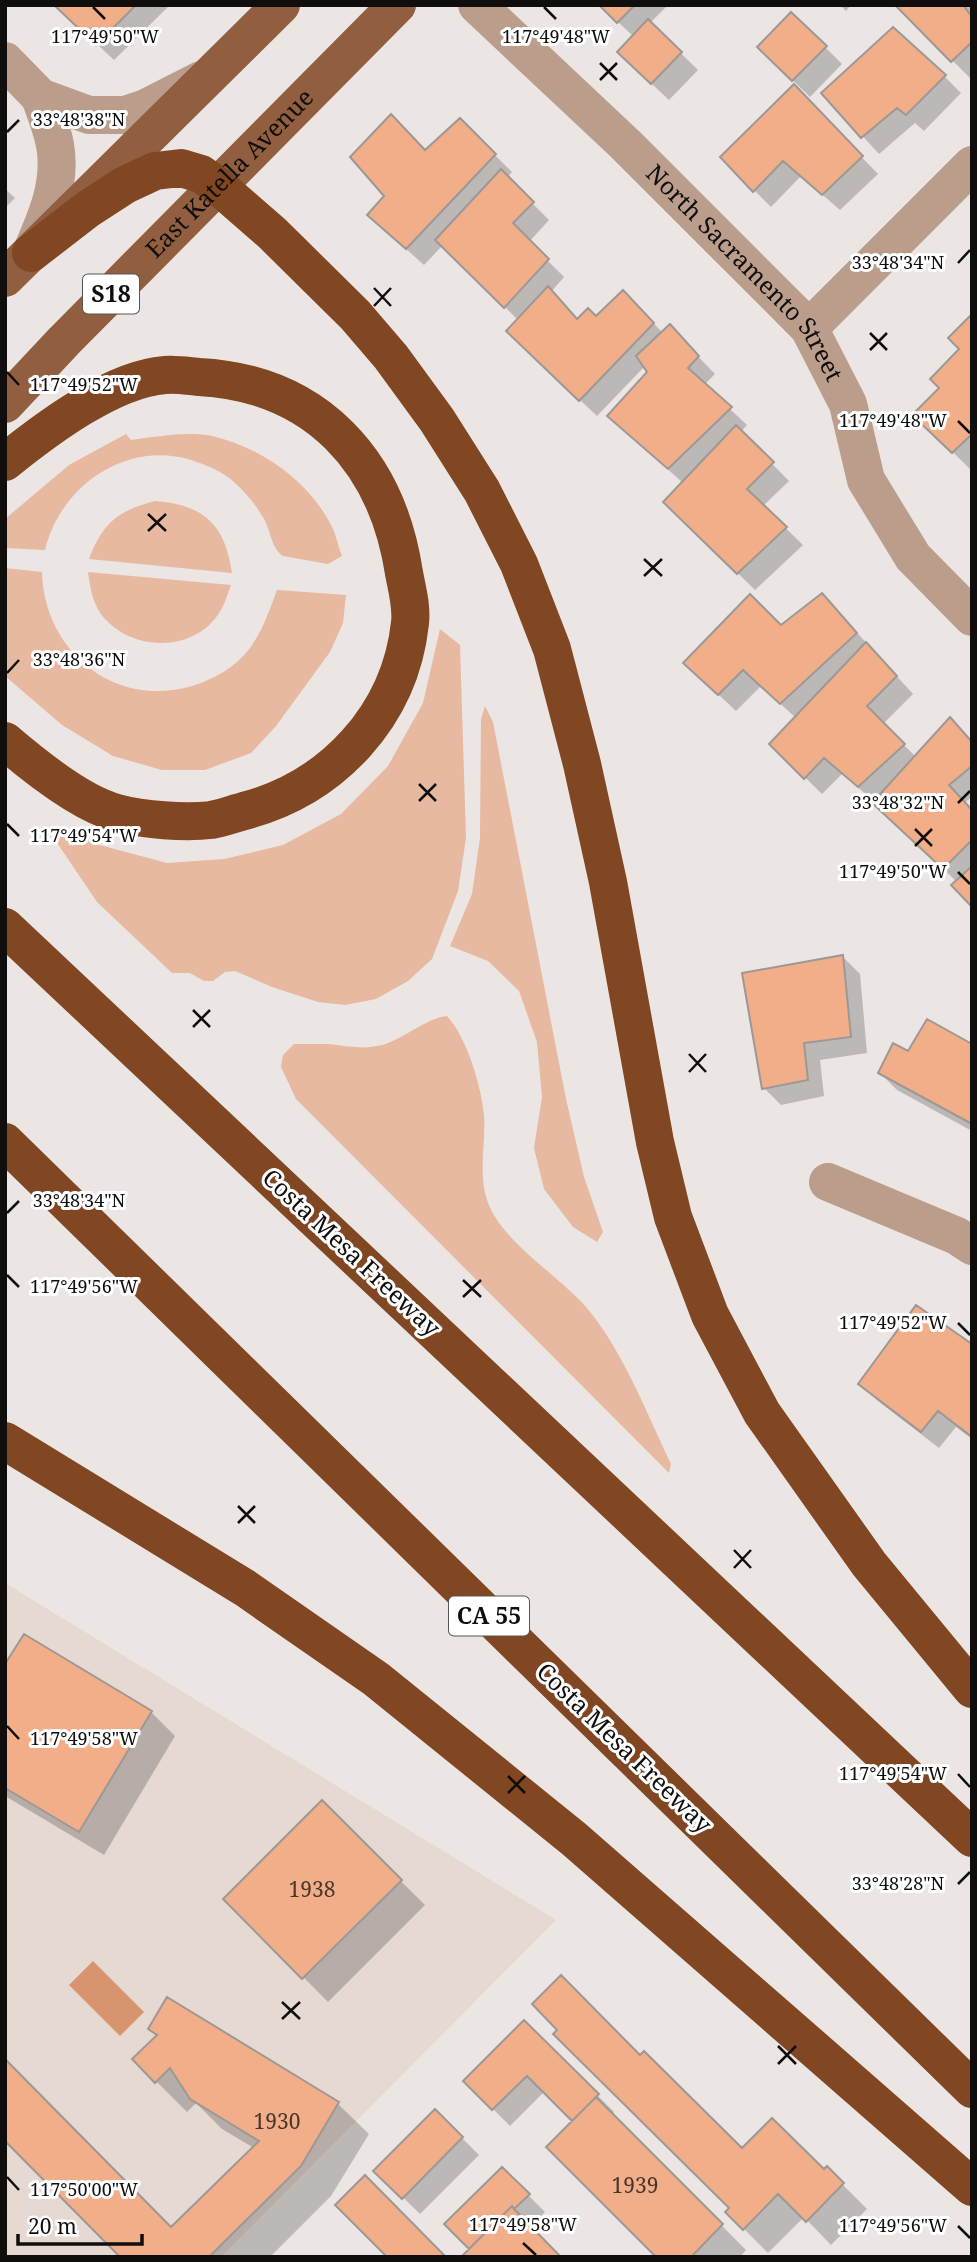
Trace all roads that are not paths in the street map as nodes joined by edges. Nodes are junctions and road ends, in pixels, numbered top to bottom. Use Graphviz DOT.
graph roads {
  1 [pos="281,5"];
  2 [pos="397,5"];
  3 [pos="477,5"];
  4 [pos="5,61"];
  5 [pos="209,76"];
  6 [pos="40,97"];
  7 [pos="972,165"];
  8 [pos="218,186"];
  9 [pos="18,265"];
  10 [pos="809,328"];
  11 [pos="5,404"];
  12 [pos="5,462"];
  13 [pos="972,617"];
  14 [pos="5,741"];
  15 [pos="5,928"];
  16 [pos="5,1142"];
  17 [pos="828,1182"];
  18 [pos="972,1246"];
  19 [pos="5,1441"];
  20 [pos="972,1689"];
  21 [pos="972,1838"];
  22 [pos="972,2089"];
  23 [pos="972,2187"];
  1 -- 5 [label="main road"];
  2 -- 8 [label="main road, East Katella Avenue / S18"];
  3 -- 10 [label="street, North Sacramento Street"];
  4 -- 6 [label="street"];
  5 -- 6 [label="street"];
  5 -- 9 [label="main road"];
  6 -- 9 [label="street"];
  7 -- 10 [label="street"];
  8 -- 9 [label="highway"];
  8 -- 11 [label="main road, East Katella Avenue / S18"];
  8 -- 20 [label="highway"];
  10 -- 13 [label="street, North Sacramento Street"];
  12 -- 14 [label="highway"];
  15 -- 21 [label="highway, Costa Mesa Freeway"];
  16 -- 22 [label="highway, Costa Mesa Freeway / CA 55"];
  17 -- 18 [label="street"];
  19 -- 23 [label="highway"];
}
